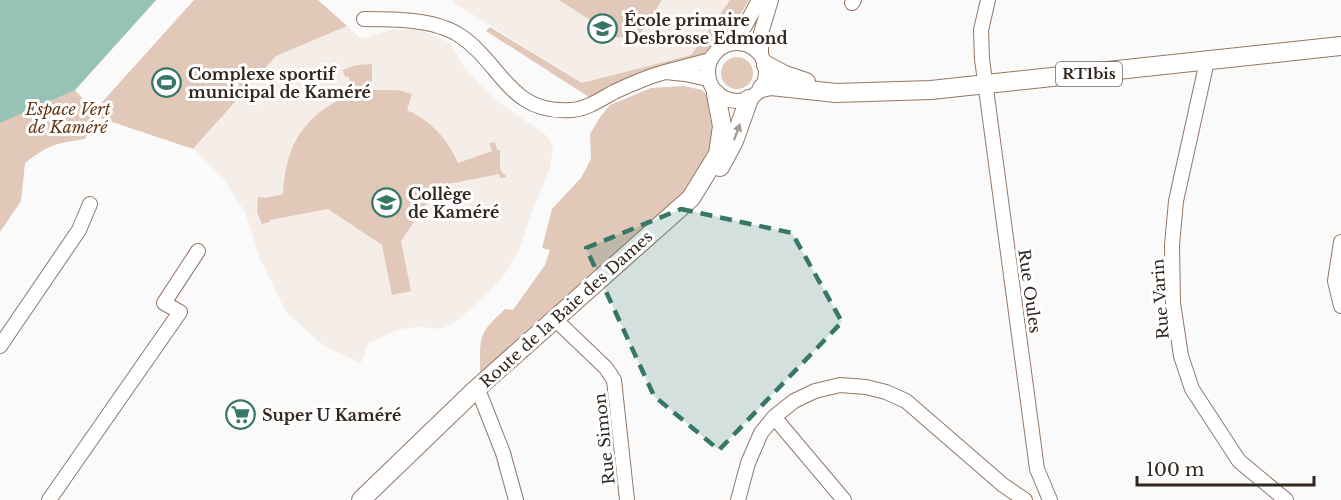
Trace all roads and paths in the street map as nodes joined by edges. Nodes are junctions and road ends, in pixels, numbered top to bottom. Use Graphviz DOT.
graph roads {
  1 [pos="759,0"];
  2 [pos="771,0"];
  3 [pos="988,0"];
  4 [pos="364,19"];
  5 [pos="733,43"];
  6 [pos="1341,46"];
  7 [pos="763,59"];
  8 [pos="710,60"];
  9 [pos="1207,61"];
  10 [pos="665,72"];
  11 [pos="987,85"];
  12 [pos="712,87"];
  13 [pos="755,93"];
  14 [pos="836,93"];
  15 [pos="90,204"];
  16 [pos="1341,242"];
  17 [pos="198,251"];
  18 [pos="1341,306"];
  19 [pos="561,325"];
  20 [pos="0,346"];
  21 [pos="481,397"];
  22 [pos="774,417"];
  23 [pos="48,500"];
  24 [pos="361,500"];
  25 [pos="374,500"];
  26 [pos="516,500"];
  27 [pos="627,500"];
  28 [pos="738,500"];
  29 [pos="843,500"];
  30 [pos="1025,500"];
  31 [pos="1050,500"];
  32 [pos="1286,500"];
  1 -- 5 [label="street"];
  2 -- 7 [label="street"];
  3 -- 11 [label="street, Rue Oules"];
  4 -- 10 [label="street"];
  5 -- 7 [label="street"];
  5 -- 8 [label="street"];
  6 -- 9 [label="main road, RT1bis"];
  7 -- 13 [label="street"];
  7 -- 14 [label="main road, RT1bis"];
  8 -- 10 [label="street"];
  8 -- 12 [label="street"];
  9 -- 11 [label="main road, RT1bis"];
  9 -- 32 [label="street, Rue Varin"];
  10 -- 12 [label="street"];
  11 -- 14 [label="main road, RT1bis"];
  11 -- 31 [label="street, Rue Oules"];
  12 -- 13 [label="street"];
  12 -- 24 [label="main road, Route de la Baie des Dames"];
  13 -- 14 [label="main road, RT1bis"];
  19 -- 13 [label="main road, Route de la Baie des Dames, one-way"];
  15 -- 20 [label="street"];
  16 -- 18 [label="street"];
  17 -- 23 [label="street"];
  19 -- 21 [label="main road, Route de la Baie des Dames"];
  19 -- 27 [label="street, Rue Simon"];
  21 -- 25 [label="main road, Route de la Baie des Dames"];
  21 -- 26 [label="street"];
  22 -- 28 [label="street"];
  22 -- 29 [label="street"];
  22 -- 30 [label="street"];
}
